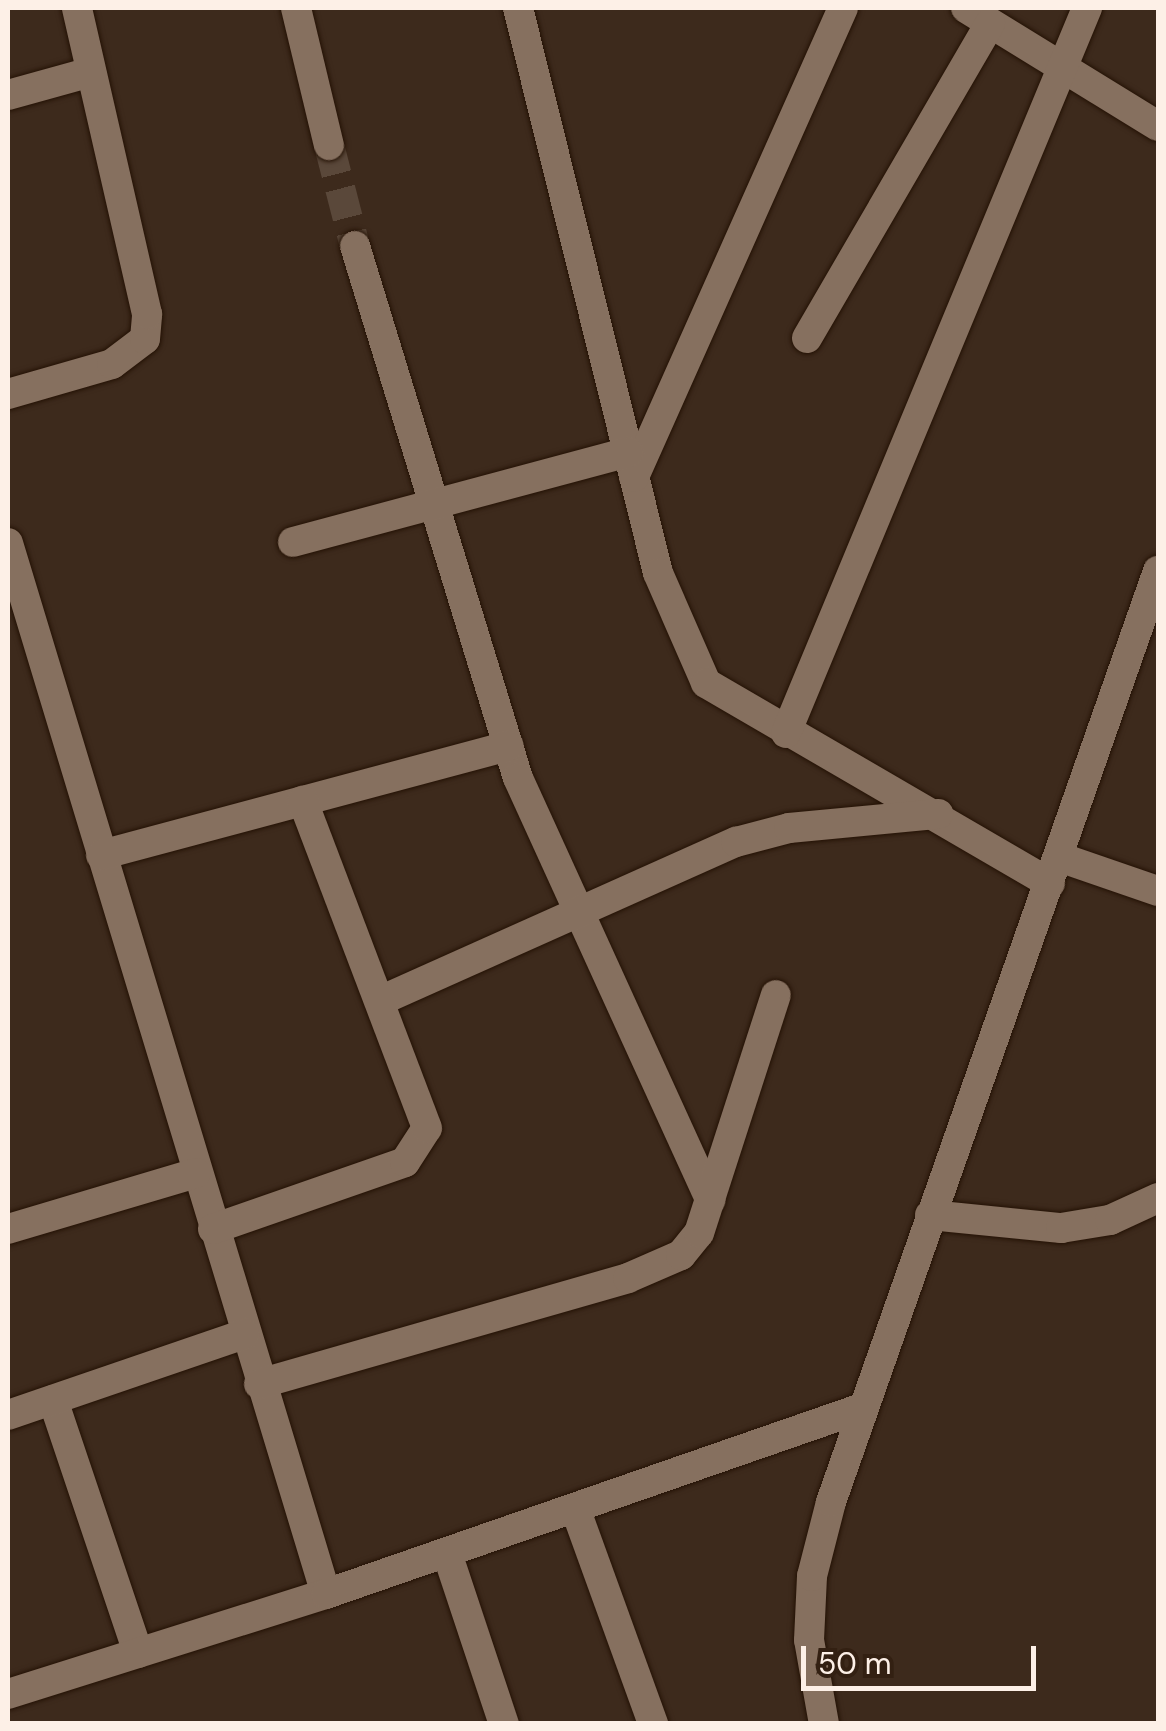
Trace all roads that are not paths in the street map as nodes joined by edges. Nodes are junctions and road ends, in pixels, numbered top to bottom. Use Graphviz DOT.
graph roads {
  1 [pos="76,8"];
  2 [pos="296,8"];
  3 [pos="518,8"];
  4 [pos="843,8"];
  5 [pos="1087,8"];
  6 [pos="978,15"];
  7 [pos="1059,67"];
  8 [pos="92,72"];
  9 [pos="8,94"];
  10 [pos="1158,126"];
  11 [pos="330,145"];
  12 [pos="355,246"];
  13 [pos="807,338"];
  14 [pos="8,394"];
  15 [pos="631,464"];
  16 [pos="434,505"];
  17 [pos="293,542"];
  18 [pos="8,543"];
  19 [pos="1158,571"];
  20 [pos="786,732"];
  21 [pos="508,746"];
  22 [pos="303,801"];
  23 [pos="938,814"];
  24 [pos="101,856"];
  25 [pos="1054,870"];
  26 [pos="1158,891"];
  27 [pos="578,911"];
  28 [pos="776,995"];
  29 [pos="382,1000"];
  30 [pos="196,1173"];
  31 [pos="1158,1198"];
  32 [pos="710,1200"];
  33 [pos="930,1215"];
  34 [pos="8,1229"];
  35 [pos="213,1229"];
  36 [pos="244,1334"];
  37 [pos="259,1384"];
  38 [pos="53,1400"];
  39 [pos="862,1408"];
  40 [pos="8,1416"];
  41 [pos="575,1508"];
  42 [pos="447,1553"];
  43 [pos="326,1594"];
  44 [pos="138,1653"];
  45 [pos="8,1694"];
  46 [pos="504,1724"];
  47 [pos="653,1724"];
  48 [pos="824,1724"];
  1 -- 8 [label="street"];
  2 -- 11 [label="street"];
  3 -- 15 [label="street"];
  4 -- 15 [label="street"];
  5 -- 7 [label="street"];
  6 -- 7 [label="street"];
  6 -- 13 [label="street"];
  7 -- 10 [label="street"];
  7 -- 20 [label="street"];
  8 -- 9 [label="street"];
  8 -- 14 [label="street"];
  12 -- 16 [label="street"];
  15 -- 16 [label="street"];
  15 -- 20 [label="street"];
  16 -- 17 [label="street"];
  16 -- 21 [label="street"];
  18 -- 24 [label="street"];
  19 -- 25 [label="street"];
  20 -- 23 [label="street"];
  21 -- 22 [label="street"];
  21 -- 27 [label="street"];
  22 -- 24 [label="street"];
  22 -- 29 [label="street"];
  23 -- 25 [label="street"];
  23 -- 27 [label="street"];
  24 -- 30 [label="street"];
  25 -- 26 [label="street"];
  25 -- 33 [label="street"];
  27 -- 29 [label="street"];
  27 -- 32 [label="street"];
  28 -- 32 [label="street"];
  29 -- 35 [label="street"];
  30 -- 34 [label="street"];
  30 -- 35 [label="street"];
  31 -- 33 [label="street"];
  32 -- 37 [label="street"];
  33 -- 39 [label="street"];
  35 -- 36 [label="street"];
  36 -- 37 [label="street"];
  36 -- 38 [label="street"];
  37 -- 43 [label="street"];
  38 -- 40 [label="street"];
  38 -- 44 [label="street"];
  39 -- 41 [label="street"];
  39 -- 48 [label="street"];
  41 -- 42 [label="street"];
  41 -- 47 [label="street"];
  42 -- 43 [label="street"];
  42 -- 46 [label="street"];
  43 -- 44 [label="street"];
  44 -- 45 [label="street"];
}
